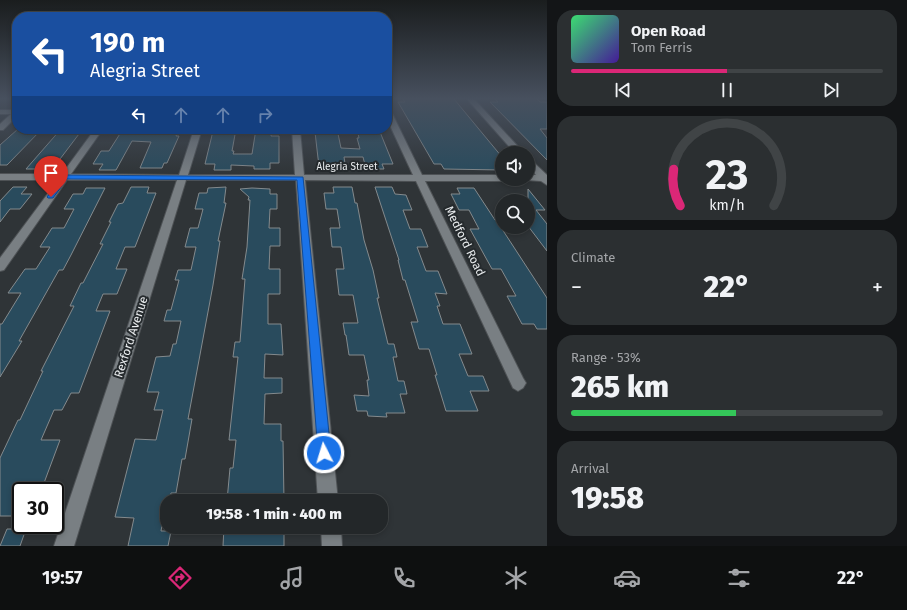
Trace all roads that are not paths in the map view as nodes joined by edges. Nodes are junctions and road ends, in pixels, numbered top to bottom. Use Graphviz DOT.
graph roads {
  1 [pos="394,124"];
  2 [pos="494,124"];
  3 [pos="95,134"];
  4 [pos="196,134"];
  5 [pos="297,134"];
  6 [pos="514,146"];
  7 [pos="535,169"];
  8 [pos="0,177"];
  9 [pos="65,177"];
  10 [pos="182,178"];
  11 [pos="301,178"];
  12 [pos="421,178"];
  13 [pos="495,178"];
  14 [pos="535,179"];
  15 [pos="546,180"];
  16 [pos="0,267"];
  17 [pos="518,383"];
  18 [pos="327,494"];
  19 [pos="331,534"];
  20 [pos="64,546"];
  21 [pos="332,546"];
  1 -- 12 [label="street, Medford Road"];
  2 -- 6 [label="street"];
  3 -- 9 [label="street"];
  4 -- 10 [label="street, Rexford Avenue"];
  5 -- 11 [label="street"];
  7 -- 15 [label="street"];
  8 -- 9 [label="street, Alegria Street"];
  9 -- 10 [label="street, Alegria Street"];
  9 -- 16 [label="street"];
  10 -- 11 [label="street, Alegria Street"];
  10 -- 20 [label="street, Rexford Avenue"];
  11 -- 12 [label="street, Alegria Street"];
  11 -- 18 [label="street"];
  12 -- 13 [label="street, Alegria Street"];
  12 -- 17 [label="street, Medford Road"];
  14 -- 15 [label="street"];
  19 -- 21 [label="street"];
}
